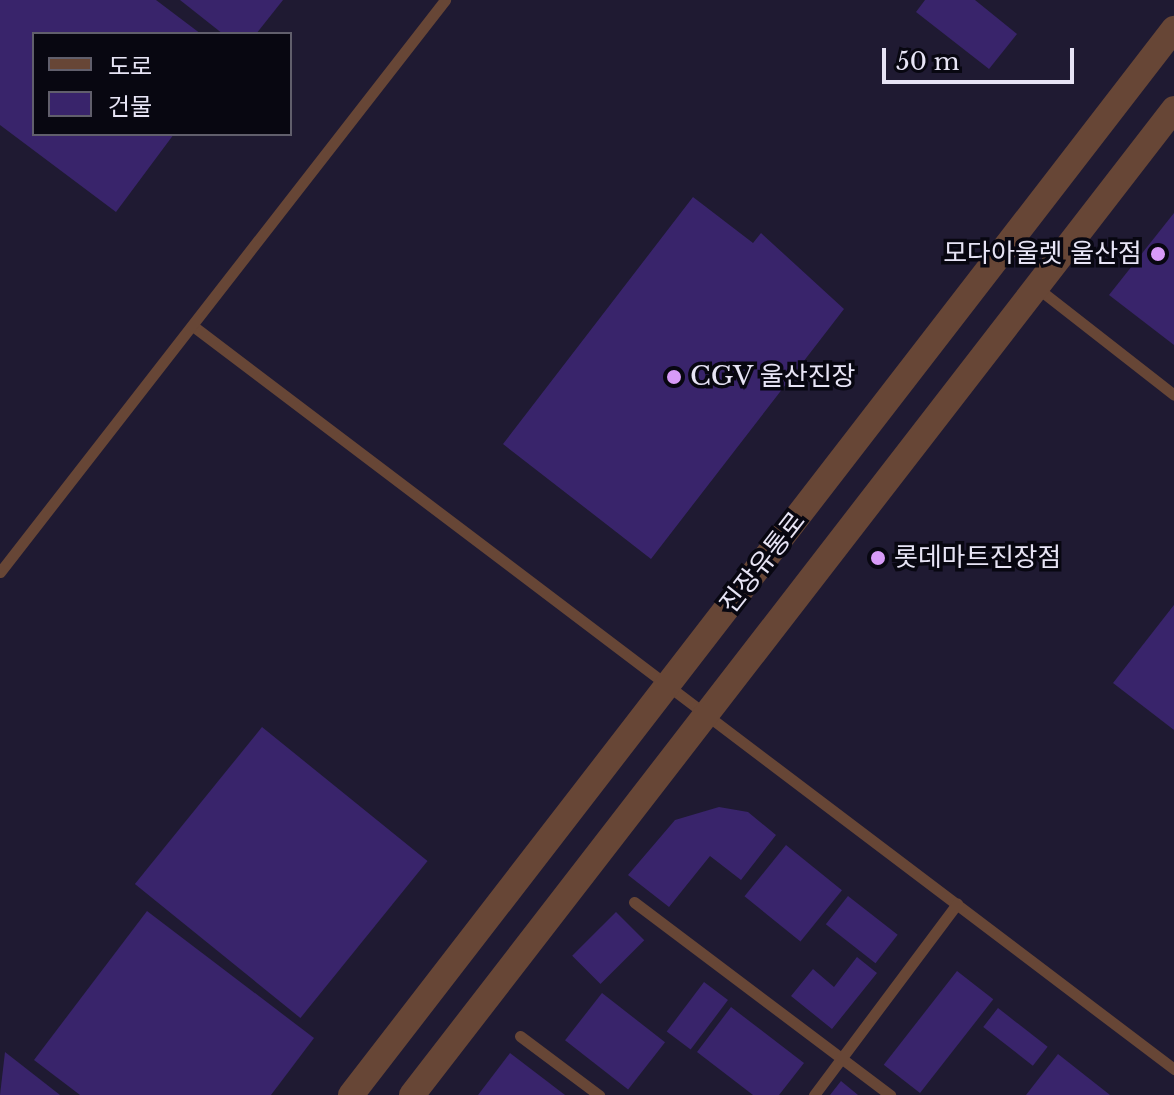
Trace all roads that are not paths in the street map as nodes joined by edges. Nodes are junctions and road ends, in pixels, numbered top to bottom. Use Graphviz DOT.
graph roads {
  1 [pos="445,0"];
  2 [pos="1174,29"];
  3 [pos="1174,109"];
  4 [pos="1036,287"];
  5 [pos="193,326"];
  6 [pos="1174,395"];
  7 [pos="0,572"];
  8 [pos="668,685"];
  9 [pos="706,714"];
  10 [pos="634,902"];
  11 [pos="957,904"];
  12 [pos="520,1036"];
  13 [pos="841,1058"];
  14 [pos="1174,1069"];
  15 [pos="351,1095"];
  16 [pos="412,1095"];
  17 [pos="599,1095"];
  18 [pos="814,1095"];
  19 [pos="890,1095"];
  1 -- 5 [label="lane"];
  2 -- 8 [label="street, 진장유통로"];
  3 -- 4 [label="street, 진장유통로"];
  4 -- 6 [label="lane"];
  4 -- 9 [label="street, 진장유통로"];
  5 -- 7 [label="lane"];
  5 -- 8 [label="lane"];
  8 -- 9 [label="lane"];
  8 -- 15 [label="street, 진장유통로"];
  9 -- 11 [label="lane"];
  9 -- 16 [label="street, 진장유통로"];
  10 -- 13 [label="lane"];
  11 -- 13 [label="lane"];
  11 -- 14 [label="lane"];
  12 -- 17 [label="lane"];
  13 -- 18 [label="lane"];
  13 -- 19 [label="lane"];
}
